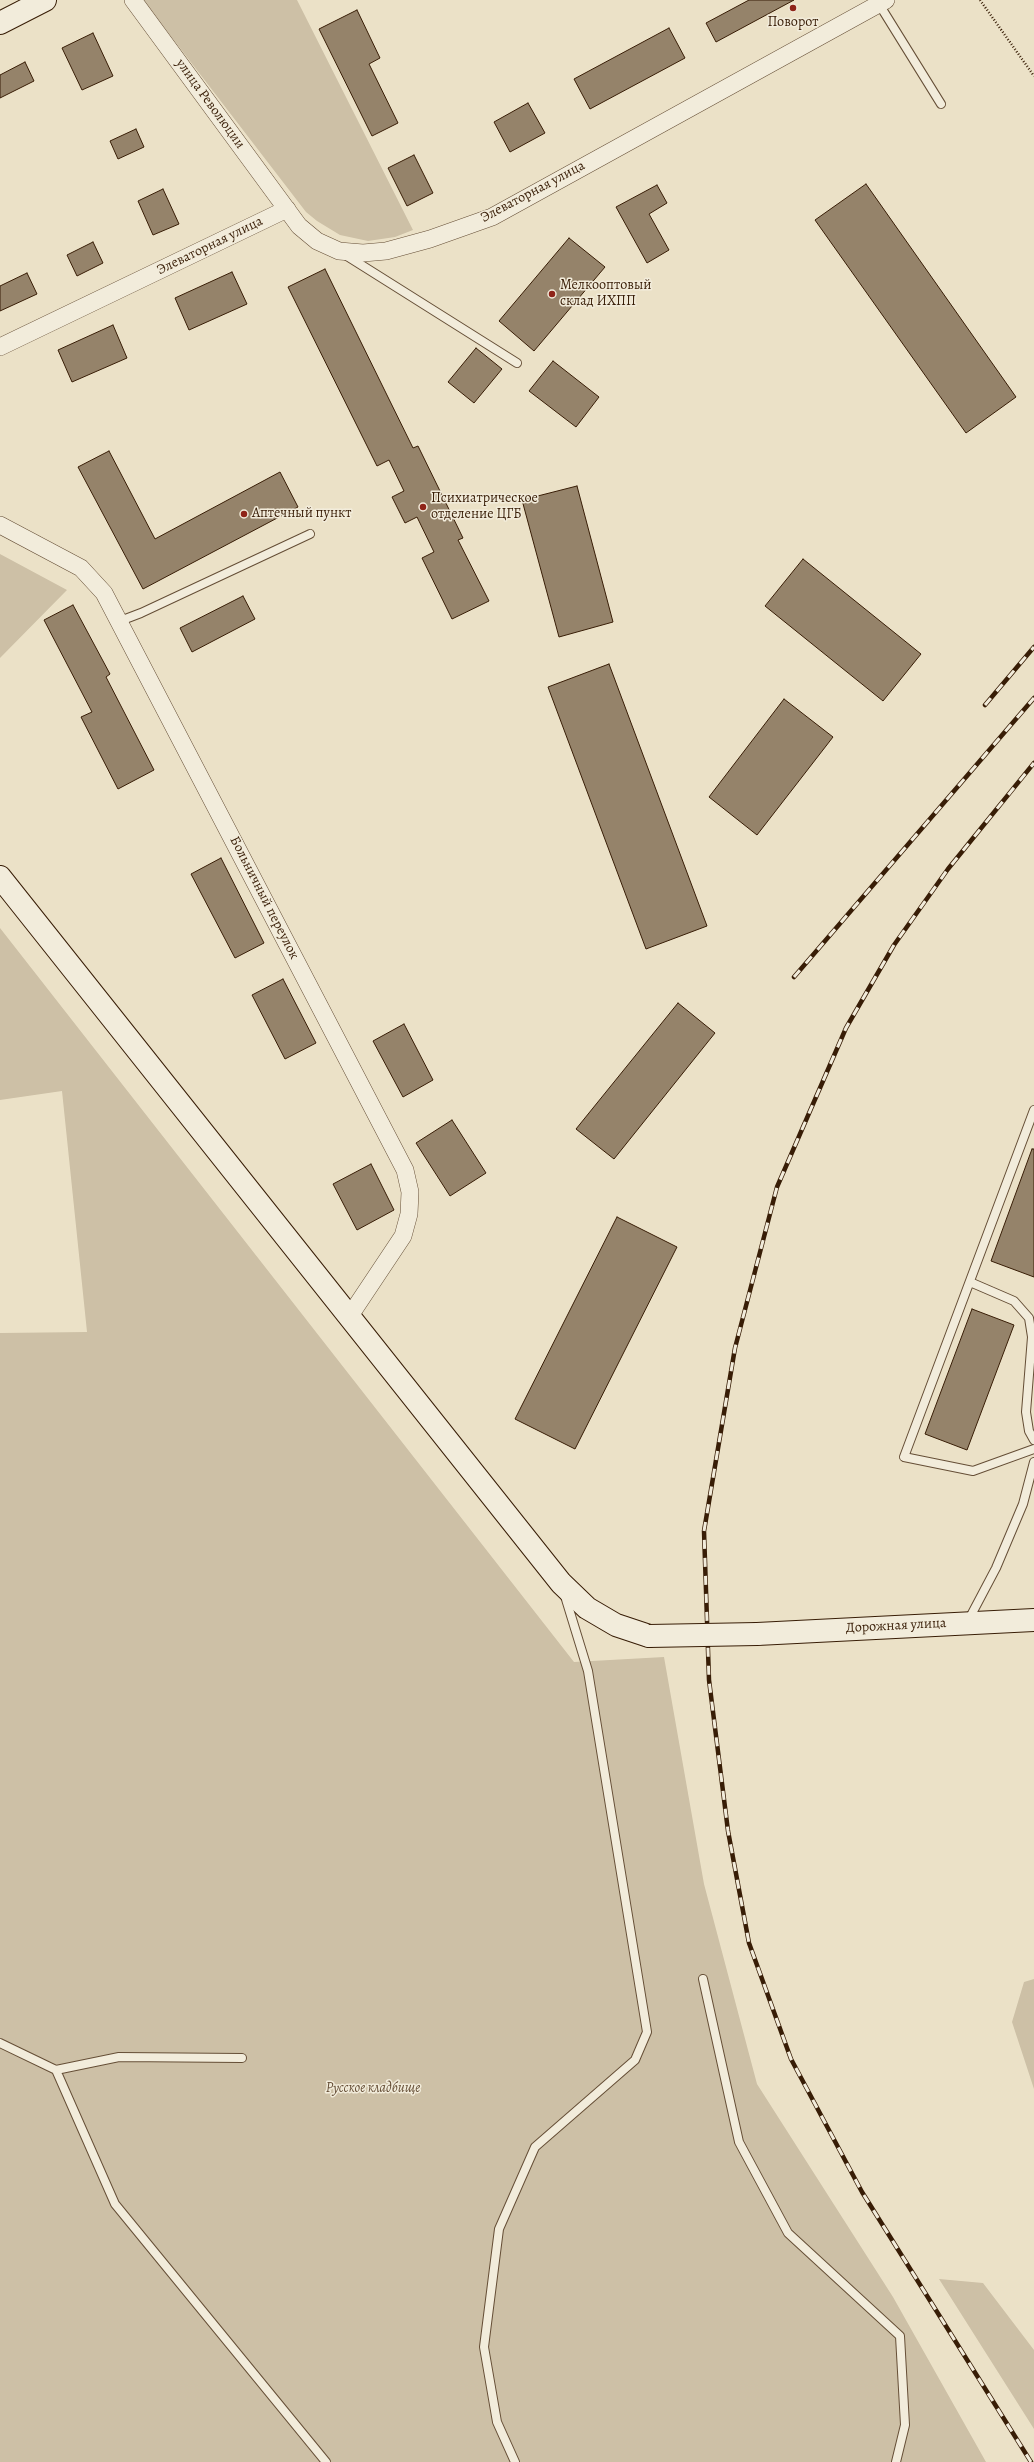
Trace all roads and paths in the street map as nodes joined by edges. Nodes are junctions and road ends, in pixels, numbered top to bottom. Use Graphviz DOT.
graph roads {
  1 [pos="45,0"];
  2 [pos="133,0"];
  3 [pos="980,0"];
  4 [pos="882,2"];
  5 [pos="0,23"];
  6 [pos="1034,76"];
  7 [pos="941,104"];
  8 [pos="287,209"];
  9 [pos="339,251"];
  10 [pos="0,347"];
  11 [pos="517,363"];
  12 [pos="0,525"];
  13 [pos="310,534"];
  14 [pos="120,621"];
  15 [pos="0,877"];
  16 [pos="1034,1110"];
  17 [pos="970,1282"];
  18 [pos="349,1316"];
  19 [pos="1034,1440"];
  20 [pos="1034,1449"];
  21 [pos="1034,1462"];
  22 [pos="561,1583"];
  23 [pos="1034,1620"];
  24 [pos="968,1622"];
  25 [pos="703,1979"];
  26 [pos="0,2043"];
  27 [pos="242,2058"];
  28 [pos="56,2070"];
  29 [pos="326,2462"];
  30 [pos="515,2462"];
  31 [pos="896,2462"];
  1 -- 5 [label="street"];
  2 -- 8 [label="street, улица Революции"];
  3 -- 6 [label="path"];
  4 -- 7 [label="lane"];
  4 -- 9 [label="street, Элеваторная улица"];
  8 -- 9 [label="street, Элеваторная улица"];
  8 -- 10 [label="street, Элеваторная улица"];
  9 -- 11 [label="lane"];
  12 -- 14 [label="street, Больничный переулок"];
  13 -- 14 [label="lane"];
  14 -- 18 [label="street, Больничный переулок"];
  15 -- 18 [label="street, Дорожная улица"];
  16 -- 17 [label="lane"];
  17 -- 19 [label="lane"];
  17 -- 20 [label="lane"];
  18 -- 22 [label="street, Дорожная улица"];
  21 -- 24 [label="lane"];
  22 -- 24 [label="street, Дорожная улица, bridge"];
  22 -- 30 [label="lane"];
  23 -- 24 [label="street, Дорожная улица"];
  25 -- 31 [label="lane"];
  26 -- 28 [label="lane"];
  27 -- 28 [label="lane"];
  28 -- 29 [label="lane"];
}
